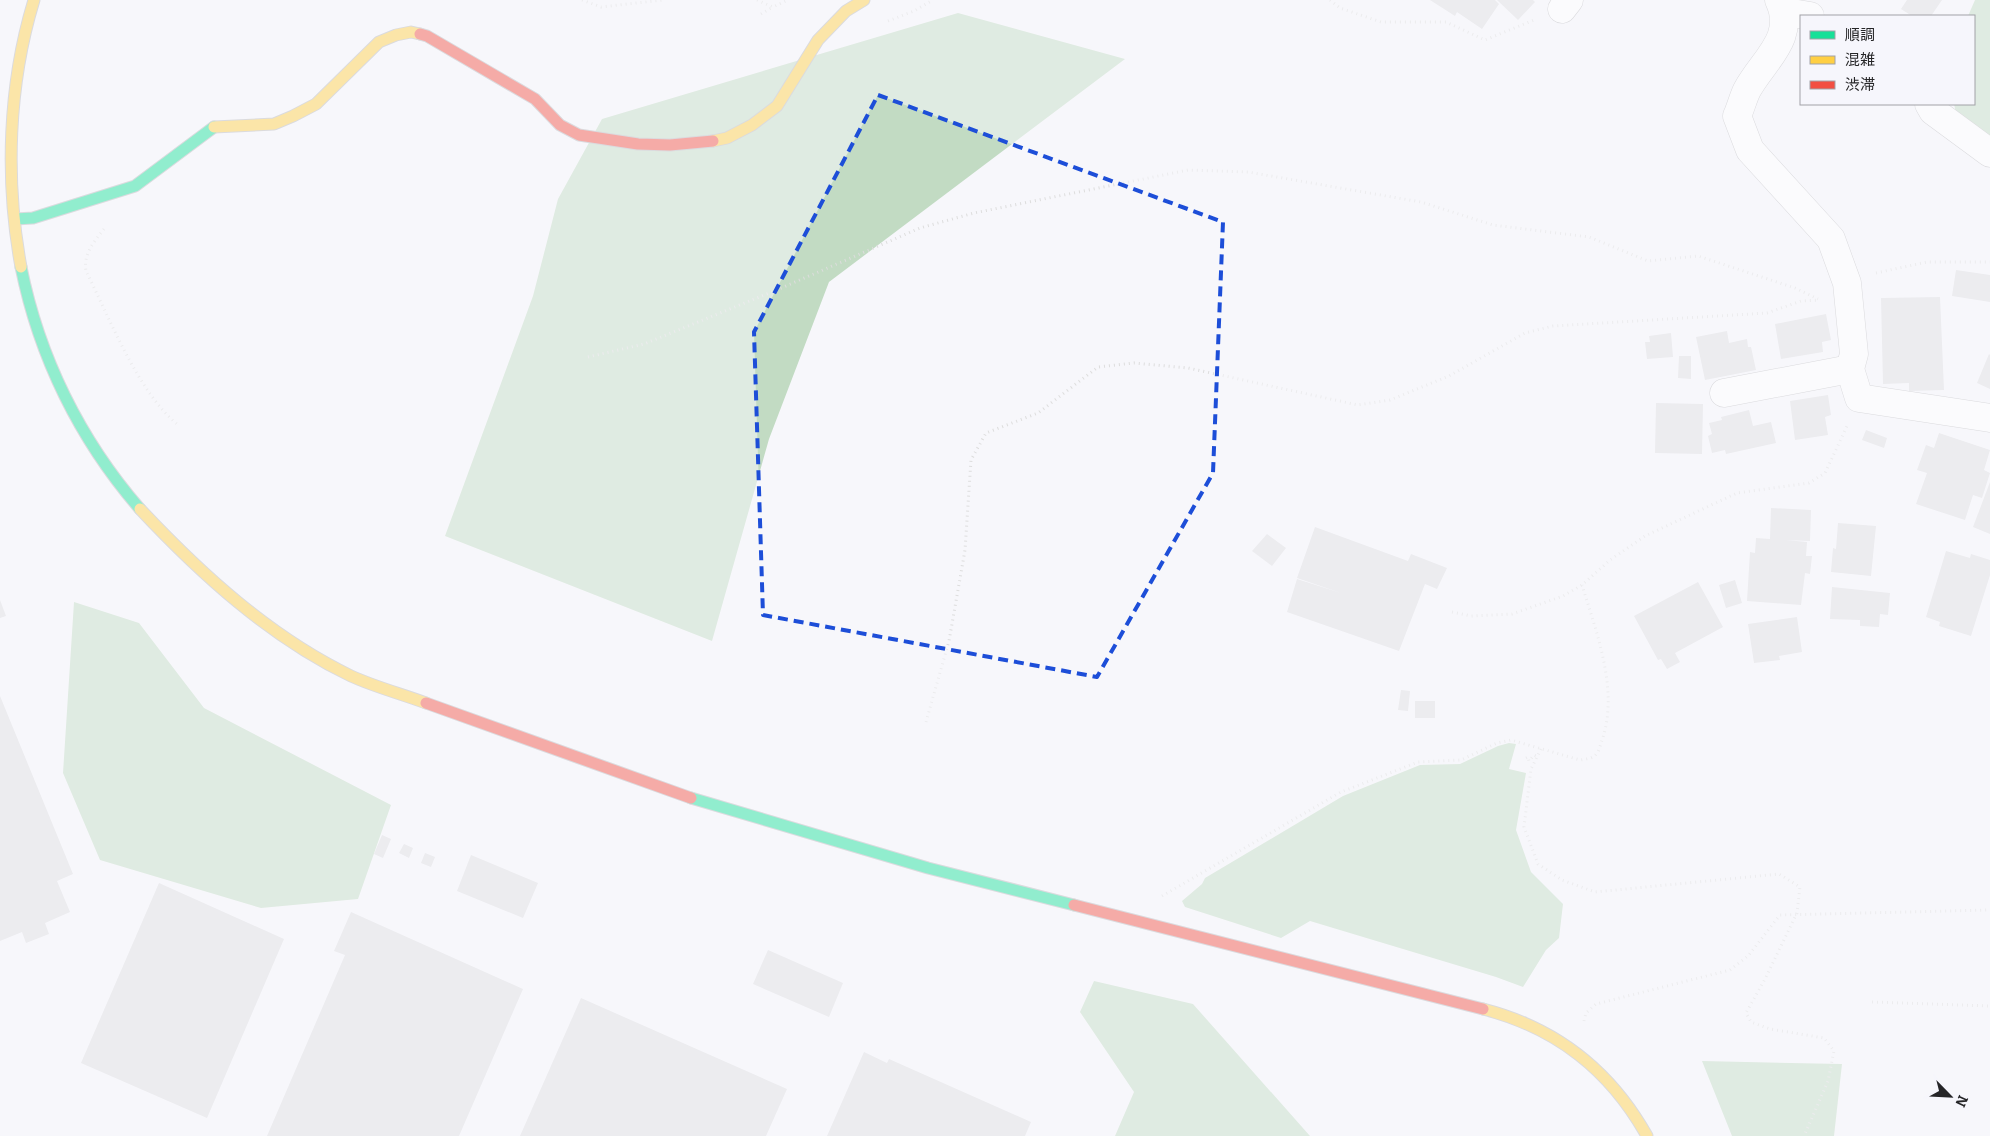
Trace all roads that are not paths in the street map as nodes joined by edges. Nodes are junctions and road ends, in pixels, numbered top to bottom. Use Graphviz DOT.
graph roads {
  1 [pos="34,0"];
  2 [pos="864,0"];
  3 [pos="1792,9"];
  4 [pos="1930,105"];
  5 [pos="1990,153"];
  6 [pos="15,219"];
  7 [pos="1850,369"];
  8 [pos="1724,393"];
  9 [pos="1990,418"];
  10 [pos="1647,1136"];
  1 -- 6 [label="street"];
  2 -- 6 [label="street"];
  3 -- 7 [label="street"];
  4 -- 5 [label="street"];
  6 -- 10 [label="street"];
  7 -- 8 [label="street"];
  7 -- 9 [label="street"];
}
